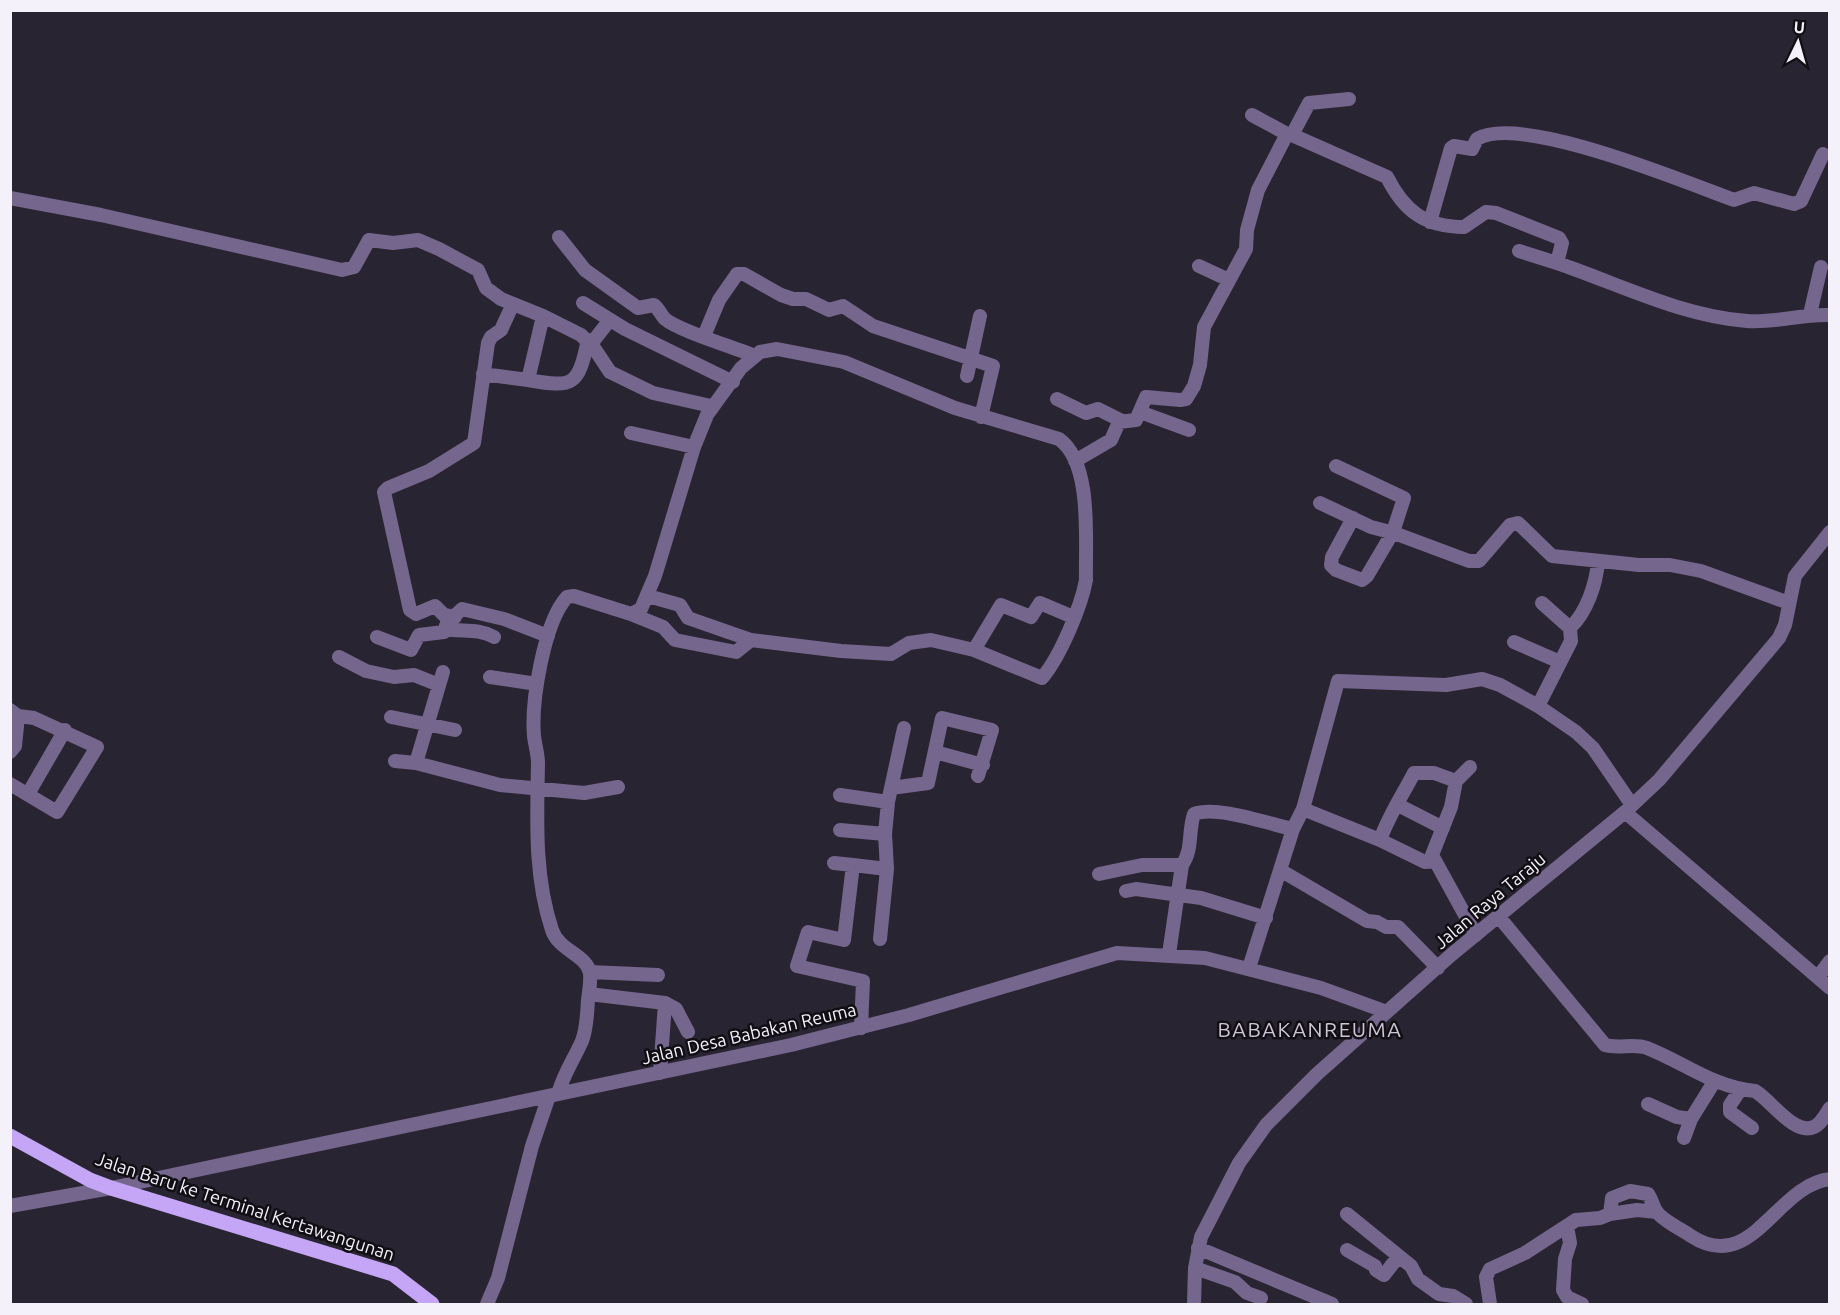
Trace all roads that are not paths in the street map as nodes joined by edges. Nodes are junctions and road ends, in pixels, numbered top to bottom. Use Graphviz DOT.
graph roads {
  1 [pos="1349,99"];
  2 [pos="1252,115"];
  3 [pos="1289,134"];
  4 [pos="1823,154"];
  5 [pos="10,198"];
  6 [pos="1430,222"];
  7 [pos="558,237"];
  8 [pos="1519,251"];
  9 [pos="1557,263"];
  10 [pos="1199,266"];
  11 [pos="1821,267"];
  12 [pos="1228,280"];
  13 [pos="583,303"];
  14 [pos="512,306"];
  15 [pos="1810,314"];
  16 [pos="1830,315"];
  17 [pos="543,316"];
  18 [pos="980,316"];
  19 [pos="609,321"];
  20 [pos="704,336"];
  21 [pos="589,342"];
  22 [pos="755,356"];
  23 [pos="972,358"];
  24 [pos="483,374"];
  25 [pos="967,376"];
  26 [pos="528,380"];
  27 [pos="733,382"];
  28 [pos="1057,399"];
  29 [pos="711,406"];
  30 [pos="1140,412"];
  31 [pos="981,417"];
  32 [pos="1122,421"];
  33 [pos="1189,430"];
  34 [pos="631,433"];
  35 [pos="694,447"];
  36 [pos="1075,460"];
  37 [pos="1336,466"];
  38 [pos="1320,503"];
  39 [pos="1353,518"];
  40 [pos="1393,532"];
  41 [pos="1830,532"];
  42 [pos="1598,562"];
  43 [pos="648,596"];
  44 [pos="1542,603"];
  45 [pos="1789,603"];
  46 [pos="631,614"];
  47 [pos="455,617"];
  48 [pos="1073,617"];
  49 [pos="1570,628"];
  50 [pos="445,629"];
  51 [pos="548,636"];
  52 [pos="377,637"];
  53 [pos="494,637"];
  54 [pos="751,640"];
  55 [pos="1514,642"];
  56 [pos="974,650"];
  57 [pos="339,657"];
  58 [pos="1560,662"];
  59 [pos="490,677"];
  60 [pos="537,684"];
  61 [pos="1538,706"];
  62 [pos="14,713"];
  63 [pos="392,717"];
  64 [pos="426,726"];
  65 [pos="904,728"];
  66 [pos="65,730"];
  67 [pos="455,730"];
  68 [pos="10,752"];
  69 [pos="935,752"];
  70 [pos="395,760"];
  71 [pos="416,763"];
  72 [pos="1470,767"];
  73 [pos="1456,781"];
  74 [pos="10,784"];
  75 [pos="618,787"];
  76 [pos="537,789"];
  77 [pos="28,794"];
  78 [pos="840,795"];
  79 [pos="890,795"];
  80 [pos="1398,805"];
  81 [pos="1629,808"];
  82 [pos="1304,809"];
  83 [pos="1443,828"];
  84 [pos="1293,829"];
  85 [pos="840,830"];
  86 [pos="885,834"];
  87 [pos="1380,840"];
  88 [pos="1434,861"];
  89 [pos="834,863"];
  90 [pos="853,865"];
  91 [pos="1182,865"];
  92 [pos="887,869"];
  93 [pos="1280,870"];
  94 [pos="1099,873"];
  95 [pos="1126,891"];
  96 [pos="1179,894"];
  97 [pos="1499,917"];
  98 [pos="1266,918"];
  99 [pos="1476,935"];
  100 [pos="880,939"];
  101 [pos="1169,954"];
  102 [pos="1830,961"];
  103 [pos="1250,968"];
  104 [pos="1438,968"];
  105 [pos="590,972"];
  106 [pos="658,975"];
  107 [pos="1818,977"];
  108 [pos="1830,988"];
  109 [pos="589,994"];
  110 [pos="664,1003"];
  111 [pos="1388,1012"];
  112 [pos="861,1028"];
  113 [pos="688,1032"];
  114 [pos="660,1073"];
  115 [pos="1714,1082"];
  116 [pos="1740,1090"];
  117 [pos="554,1096"];
  118 [pos="1648,1104"];
  119 [pos="1830,1108"];
  120 [pos="1691,1119"];
  121 [pos="1752,1128"];
  122 [pos="10,1136"];
  123 [pos="1684,1138"];
  124 [pos="1830,1179"];
  125 [pos="111,1188"];
  126 [pos="10,1206"];
  127 [pos="1347,1214"];
  128 [pos="1567,1226"];
  129 [pos="1198,1248"];
  130 [pos="1347,1250"];
  131 [pos="1398,1257"];
  132 [pos="1246,1267"];
  133 [pos="1196,1268"];
  134 [pos="1239,1291"];
  135 [pos="1261,1298"];
  136 [pos="426,1300"];
  137 [pos="1462,1304"];
  138 [pos="487,1305"];
  139 [pos="1194,1305"];
  140 [pos="1332,1305"];
  141 [pos="1490,1305"];
  142 [pos="1582,1305"];
  1 -- 3 [label="street"];
  2 -- 3 [label="street"];
  3 -- 6 [label="street"];
  3 -- 12 [label="street"];
  4 -- 6 [label="street"];
  5 -- 14 [label="street"];
  6 -- 9 [label="street"];
  7 -- 20 [label="street"];
  8 -- 9 [label="street"];
  9 -- 15 [label="street"];
  10 -- 12 [label="street"];
  11 -- 15 [label="street"];
  12 -- 30 [label="street"];
  13 -- 19 [label="street"];
  14 -- 17 [label="street"];
  14 -- 24 [label="street"];
  15 -- 16 [label="street"];
  17 -- 21 [label="street"];
  17 -- 26 [label="street"];
  18 -- 23 [label="street"];
  19 -- 21 [label="street"];
  19 -- 27 [label="street"];
  20 -- 22 [label="street"];
  20 -- 23 [label="street"];
  21 -- 26 [label="street"];
  21 -- 29 [label="street"];
  22 -- 27 [label="street"];
  22 -- 31 [label="street"];
  23 -- 25 [label="street"];
  23 -- 31 [label="street"];
  24 -- 26 [label="street"];
  24 -- 47 [label="street"];
  27 -- 29 [label="street"];
  28 -- 32 [label="street"];
  29 -- 35 [label="street"];
  30 -- 32 [label="street"];
  30 -- 33 [label="street"];
  31 -- 36 [label="street"];
  32 -- 36 [label="street"];
  34 -- 35 [label="street"];
  35 -- 43 [label="street"];
  36 -- 48 [label="street"];
  37 -- 40 [label="street"];
  38 -- 39 [label="street"];
  39 -- 40 [label="street"];
  39 -- 40 [label="street"];
  40 -- 42 [label="street"];
  41 -- 45 [label="street, Jalan Raya Taraju"];
  42 -- 45 [label="street"];
  42 -- 49 [label="street"];
  43 -- 46 [label="street"];
  43 -- 54 [label="street"];
  44 -- 49 [label="street"];
  45 -- 81 [label="street, Jalan Raya Taraju"];
  46 -- 51 [label="street"];
  46 -- 54 [label="street"];
  47 -- 50 [label="street"];
  47 -- 51 [label="street"];
  48 -- 56 [label="street"];
  48 -- 56 [label="street"];
  49 -- 58 [label="street"];
  50 -- 52 [label="street"];
  50 -- 53 [label="street"];
  51 -- 60 [label="street"];
  54 -- 56 [label="street"];
  55 -- 58 [label="street"];
  57 -- 64 [label="street"];
  58 -- 61 [label="street"];
  59 -- 60 [label="street"];
  60 -- 76 [label="street"];
  61 -- 81 [label="street"];
  61 -- 82 [label="street"];
  62 -- 66 [label="street"];
  62 -- 68 [label="street"];
  63 -- 64 [label="street"];
  64 -- 67 [label="street"];
  64 -- 71 [label="street"];
  65 -- 79 [label="street"];
  66 -- 77 [label="street"];
  66 -- 77 [label="street"];
  69 -- 69 [label="street"];
  69 -- 79 [label="street"];
  70 -- 71 [label="street"];
  71 -- 76 [label="street"];
  72 -- 73 [label="street"];
  73 -- 80 [label="street"];
  73 -- 83 [label="street"];
  74 -- 77 [label="street"];
  75 -- 76 [label="street"];
  76 -- 105 [label="street"];
  78 -- 79 [label="street"];
  79 -- 86 [label="street"];
  80 -- 83 [label="street"];
  80 -- 87 [label="street"];
  81 -- 97 [label="street, Jalan Raya Taraju"];
  81 -- 107 [label="street"];
  82 -- 84 [label="street"];
  82 -- 87 [label="street"];
  83 -- 88 [label="street"];
  84 -- 91 [label="street"];
  84 -- 93 [label="street"];
  85 -- 86 [label="street"];
  86 -- 92 [label="street"];
  87 -- 88 [label="street"];
  88 -- 99 [label="street"];
  89 -- 90 [label="street"];
  90 -- 92 [label="street"];
  90 -- 112 [label="street"];
  91 -- 94 [label="street"];
  91 -- 96 [label="street"];
  92 -- 100 [label="street"];
  93 -- 98 [label="street"];
  93 -- 104 [label="street"];
  95 -- 96 [label="street"];
  96 -- 98 [label="street"];
  96 -- 101 [label="street"];
  97 -- 99 [label="street, Jalan Raya Taraju"];
  97 -- 115 [label="street"];
  98 -- 103 [label="street"];
  99 -- 104 [label="street, Jalan Raya Taraju"];
  101 -- 103 [label="street, Jalan Desa Babakan Reuma"];
  101 -- 112 [label="street, Jalan Desa Babakan Reuma"];
  102 -- 107 [label="street"];
  103 -- 111 [label="street, Jalan Desa Babakan Reuma"];
  104 -- 111 [label="street, Jalan Raya Taraju"];
  105 -- 106 [label="street"];
  105 -- 109 [label="street"];
  107 -- 108 [label="street"];
  109 -- 110 [label="street"];
  109 -- 117 [label="street"];
  110 -- 113 [label="street"];
  110 -- 114 [label="street"];
  111 -- 129 [label="street, Jalan Raya Taraju"];
  112 -- 114 [label="street, Jalan Desa Babakan Reuma"];
  114 -- 117 [label="street, Jalan Desa Babakan Reuma"];
  115 -- 116 [label="street"];
  115 -- 120 [label="street"];
  116 -- 119 [label="street"];
  116 -- 121 [label="street"];
  117 -- 125 [label="street, Jalan Desa Babakan Reuma"];
  117 -- 138 [label="street"];
  118 -- 120 [label="street"];
  120 -- 123 [label="street"];
  122 -- 125 [label="main road, Jalan Baru ke Terminal Kertawangunan"];
  124 -- 128 [label="street"];
  125 -- 126 [label="street, Jalan Desa Babakan Reuma"];
  125 -- 136 [label="main road, Jalan Baru ke Terminal Kertawangunan"];
  127 -- 131 [label="street"];
  128 -- 141 [label="street"];
  128 -- 142 [label="street"];
  129 -- 132 [label="street"];
  129 -- 133 [label="street, Jalan Raya Taraju"];
  130 -- 131 [label="street"];
  131 -- 137 [label="street"];
  132 -- 134 [label="street"];
  132 -- 140 [label="street"];
  133 -- 134 [label="street"];
  133 -- 139 [label="street, Jalan Raya Taraju"];
  134 -- 135 [label="street"];
}
